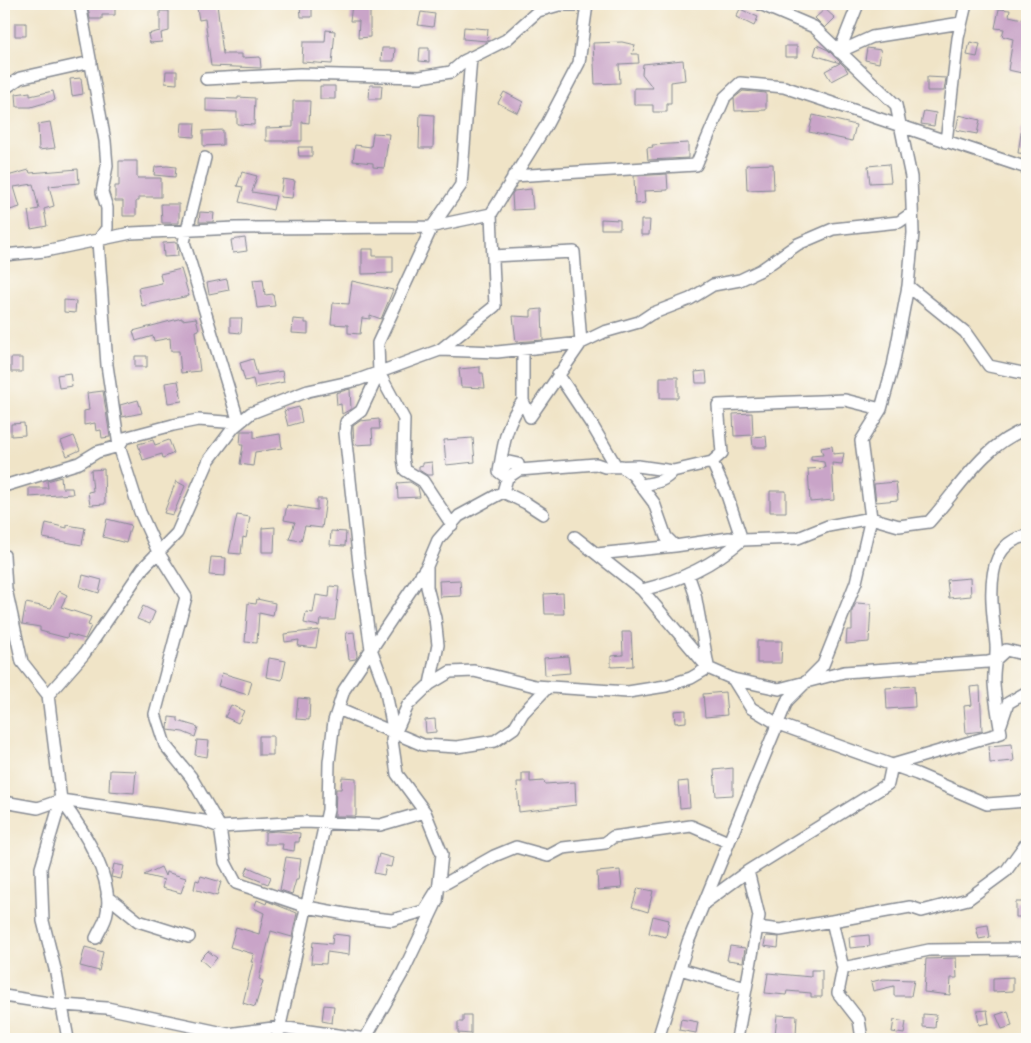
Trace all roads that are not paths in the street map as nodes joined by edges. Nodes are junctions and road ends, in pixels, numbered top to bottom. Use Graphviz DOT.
graph roads {
  1 [pos="80,4"];
  2 [pos="587,4"];
  3 [pos="760,4"];
  4 [pos="858,4"];
  5 [pos="966,4"];
  6 [pos="961,23"];
  7 [pos="839,52"];
  8 [pos="472,57"];
  9 [pos="91,62"];
  10 [pos="206,79"];
  11 [pos="4,89"];
  12 [pos="902,126"];
  13 [pos="946,142"];
  14 [pos="205,158"];
  15 [pos="1027,168"];
  16 [pos="513,176"];
  17 [pos="912,213"];
  18 [pos="491,214"];
  19 [pos="432,227"];
  20 [pos="185,230"];
  21 [pos="98,241"];
  22 [pos="4,255"];
  23 [pos="493,256"];
  24 [pos="908,286"];
  25 [pos="581,343"];
  26 [pos="523,349"];
  27 [pos="440,350"];
  28 [pos="379,373"];
  29 [pos="558,374"];
  30 [pos="1027,374"];
  31 [pos="523,401"];
  32 [pos="881,409"];
  33 [pos="239,424"];
  34 [pos="1027,429"];
  35 [pos="119,446"];
  36 [pos="712,462"];
  37 [pos="618,466"];
  38 [pos="673,471"];
  39 [pos="503,475"];
  40 [pos="658,482"];
  41 [pos="641,485"];
  42 [pos="4,486"];
  43 [pos="503,492"];
  44 [pos="652,501"];
  45 [pos="543,514"];
  46 [pos="871,518"];
  47 [pos="452,525"];
  48 [pos="1027,536"];
  49 [pos="575,537"];
  50 [pos="742,540"];
  51 [pos="675,546"];
  52 [pos="158,552"];
  53 [pos="597,554"];
  54 [pos="4,555"];
  55 [pos="427,566"];
  56 [pos="688,574"];
  57 [pos="642,590"];
  58 [pos="371,649"];
  59 [pos="1027,655"];
  60 [pos="995,660"];
  61 [pos="708,668"];
  62 [pos="733,680"];
  63 [pos="808,680"];
  64 [pos="430,684"];
  65 [pos="548,687"];
  66 [pos="1027,692"];
  67 [pos="48,695"];
  68 [pos="338,709"];
  69 [pos="778,724"];
  70 [pos="1000,733"];
  71 [pos="394,734"];
  72 [pos="892,765"];
  73 [pos="61,800"];
  74 [pos="1027,801"];
  75 [pos="4,802"];
  76 [pos="425,812"];
  77 [pos="326,822"];
  78 [pos="220,827"];
  79 [pos="728,842"];
  80 [pos="1027,842"];
  81 [pos="748,871"];
  82 [pos="438,887"];
  83 [pos="106,896"];
  84 [pos="703,904"];
  85 [pos="307,907"];
  86 [pos="832,921"];
  87 [pos="757,927"];
  88 [pos="190,937"];
  89 [pos="96,938"];
  90 [pos="1027,949"];
  91 [pos="843,968"];
  92 [pos="680,969"];
  93 [pos="746,988"];
  94 [pos="4,996"];
  95 [pos="62,1005"];
  96 [pos="280,1028"];
  97 [pos="68,1039"];
  98 [pos="277,1039"];
  99 [pos="365,1039"];
  100 [pos="658,1039"];
  101 [pos="737,1039"];
  102 [pos="862,1039"];
  1 -- 9 [label="street"];
  2 -- 8 [label="street"];
  2 -- 16 [label="street"];
  3 -- 7 [label="street"];
  4 -- 7 [label="street"];
  5 -- 6 [label="street"];
  6 -- 7 [label="street"];
  6 -- 13 [label="street"];
  7 -- 12 [label="street"];
  8 -- 10 [label="street"];
  8 -- 19 [label="street"];
  9 -- 11 [label="street"];
  9 -- 21 [label="street"];
  12 -- 13 [label="street"];
  12 -- 16 [label="street"];
  12 -- 17 [label="street"];
  13 -- 15 [label="street"];
  14 -- 20 [label="street"];
  16 -- 18 [label="street"];
  17 -- 24 [label="street"];
  17 -- 25 [label="street"];
  18 -- 19 [label="street"];
  18 -- 23 [label="street"];
  19 -- 20 [label="street"];
  19 -- 28 [label="street"];
  20 -- 21 [label="street"];
  20 -- 33 [label="street"];
  21 -- 22 [label="street"];
  21 -- 35 [label="street"];
  23 -- 25 [label="street"];
  23 -- 27 [label="street"];
  24 -- 30 [label="street"];
  24 -- 32 [label="street"];
  25 -- 26 [label="street"];
  25 -- 29 [label="street"];
  26 -- 27 [label="street"];
  26 -- 31 [label="street"];
  27 -- 28 [label="street"];
  28 -- 33 [label="street"];
  28 -- 47 [label="street"];
  28 -- 58 [label="street"];
  29 -- 31 [label="street"];
  29 -- 37 [label="street"];
  31 -- 39 [label="street"];
  32 -- 36 [label="street"];
  32 -- 46 [label="street"];
  33 -- 35 [label="street"];
  33 -- 52 [label="street"];
  34 -- 46 [label="street"];
  35 -- 42 [label="street"];
  35 -- 52 [label="street"];
  36 -- 38 [label="street"];
  36 -- 50 [label="street"];
  37 -- 38 [label="street"];
  37 -- 39 [label="street"];
  37 -- 41 [label="street"];
  38 -- 40 [label="street"];
  39 -- 43 [label="street"];
  40 -- 41 [label="street"];
  40 -- 44 [label="street"];
  41 -- 44 [label="street"];
  43 -- 45 [label="street"];
  43 -- 47 [label="street"];
  44 -- 51 [label="street"];
  46 -- 50 [label="street"];
  46 -- 63 [label="street"];
  47 -- 55 [label="street"];
  48 -- 60 [label="street"];
  49 -- 53 [label="street"];
  50 -- 51 [label="street"];
  50 -- 56 [label="street"];
  51 -- 53 [label="street"];
  52 -- 67 [label="street"];
  52 -- 78 [label="street"];
  53 -- 57 [label="street"];
  54 -- 67 [label="street"];
  55 -- 58 [label="street"];
  55 -- 64 [label="street"];
  56 -- 57 [label="street"];
  56 -- 61 [label="street"];
  57 -- 61 [label="street"];
  58 -- 68 [label="street"];
  58 -- 71 [label="street"];
  59 -- 60 [label="street"];
  60 -- 63 [label="street"];
  60 -- 70 [label="street"];
  61 -- 62 [label="street"];
  61 -- 65 [label="street"];
  62 -- 63 [label="street"];
  62 -- 69 [label="street"];
  63 -- 69 [label="street"];
  64 -- 65 [label="street"];
  64 -- 71 [label="street"];
  65 -- 71 [label="street"];
  66 -- 70 [label="street"];
  67 -- 73 [label="street"];
  68 -- 71 [label="street"];
  68 -- 77 [label="street"];
  69 -- 72 [label="street"];
  69 -- 79 [label="street"];
  70 -- 72 [label="street"];
  71 -- 76 [label="street"];
  72 -- 74 [label="street"];
  72 -- 81 [label="street"];
  73 -- 75 [label="street"];
  73 -- 78 [label="street"];
  73 -- 83 [label="street"];
  73 -- 95 [label="street"];
  76 -- 77 [label="street"];
  76 -- 82 [label="street"];
  77 -- 78 [label="street"];
  77 -- 85 [label="street"];
  78 -- 85 [label="street"];
  79 -- 82 [label="street"];
  79 -- 84 [label="street"];
  80 -- 86 [label="street"];
  81 -- 84 [label="street"];
  81 -- 87 [label="street"];
  82 -- 85 [label="street"];
  82 -- 99 [label="street"];
  83 -- 88 [label="street"];
  83 -- 89 [label="street"];
  84 -- 92 [label="street"];
  85 -- 96 [label="street"];
  86 -- 87 [label="street"];
  86 -- 91 [label="street"];
  87 -- 93 [label="street"];
  90 -- 91 [label="street"];
  91 -- 102 [label="street"];
  92 -- 93 [label="street"];
  92 -- 100 [label="street"];
  93 -- 101 [label="street"];
  94 -- 95 [label="street"];
  95 -- 96 [label="street"];
  95 -- 97 [label="street"];
  96 -- 98 [label="street"];
  96 -- 99 [label="street"];
}
